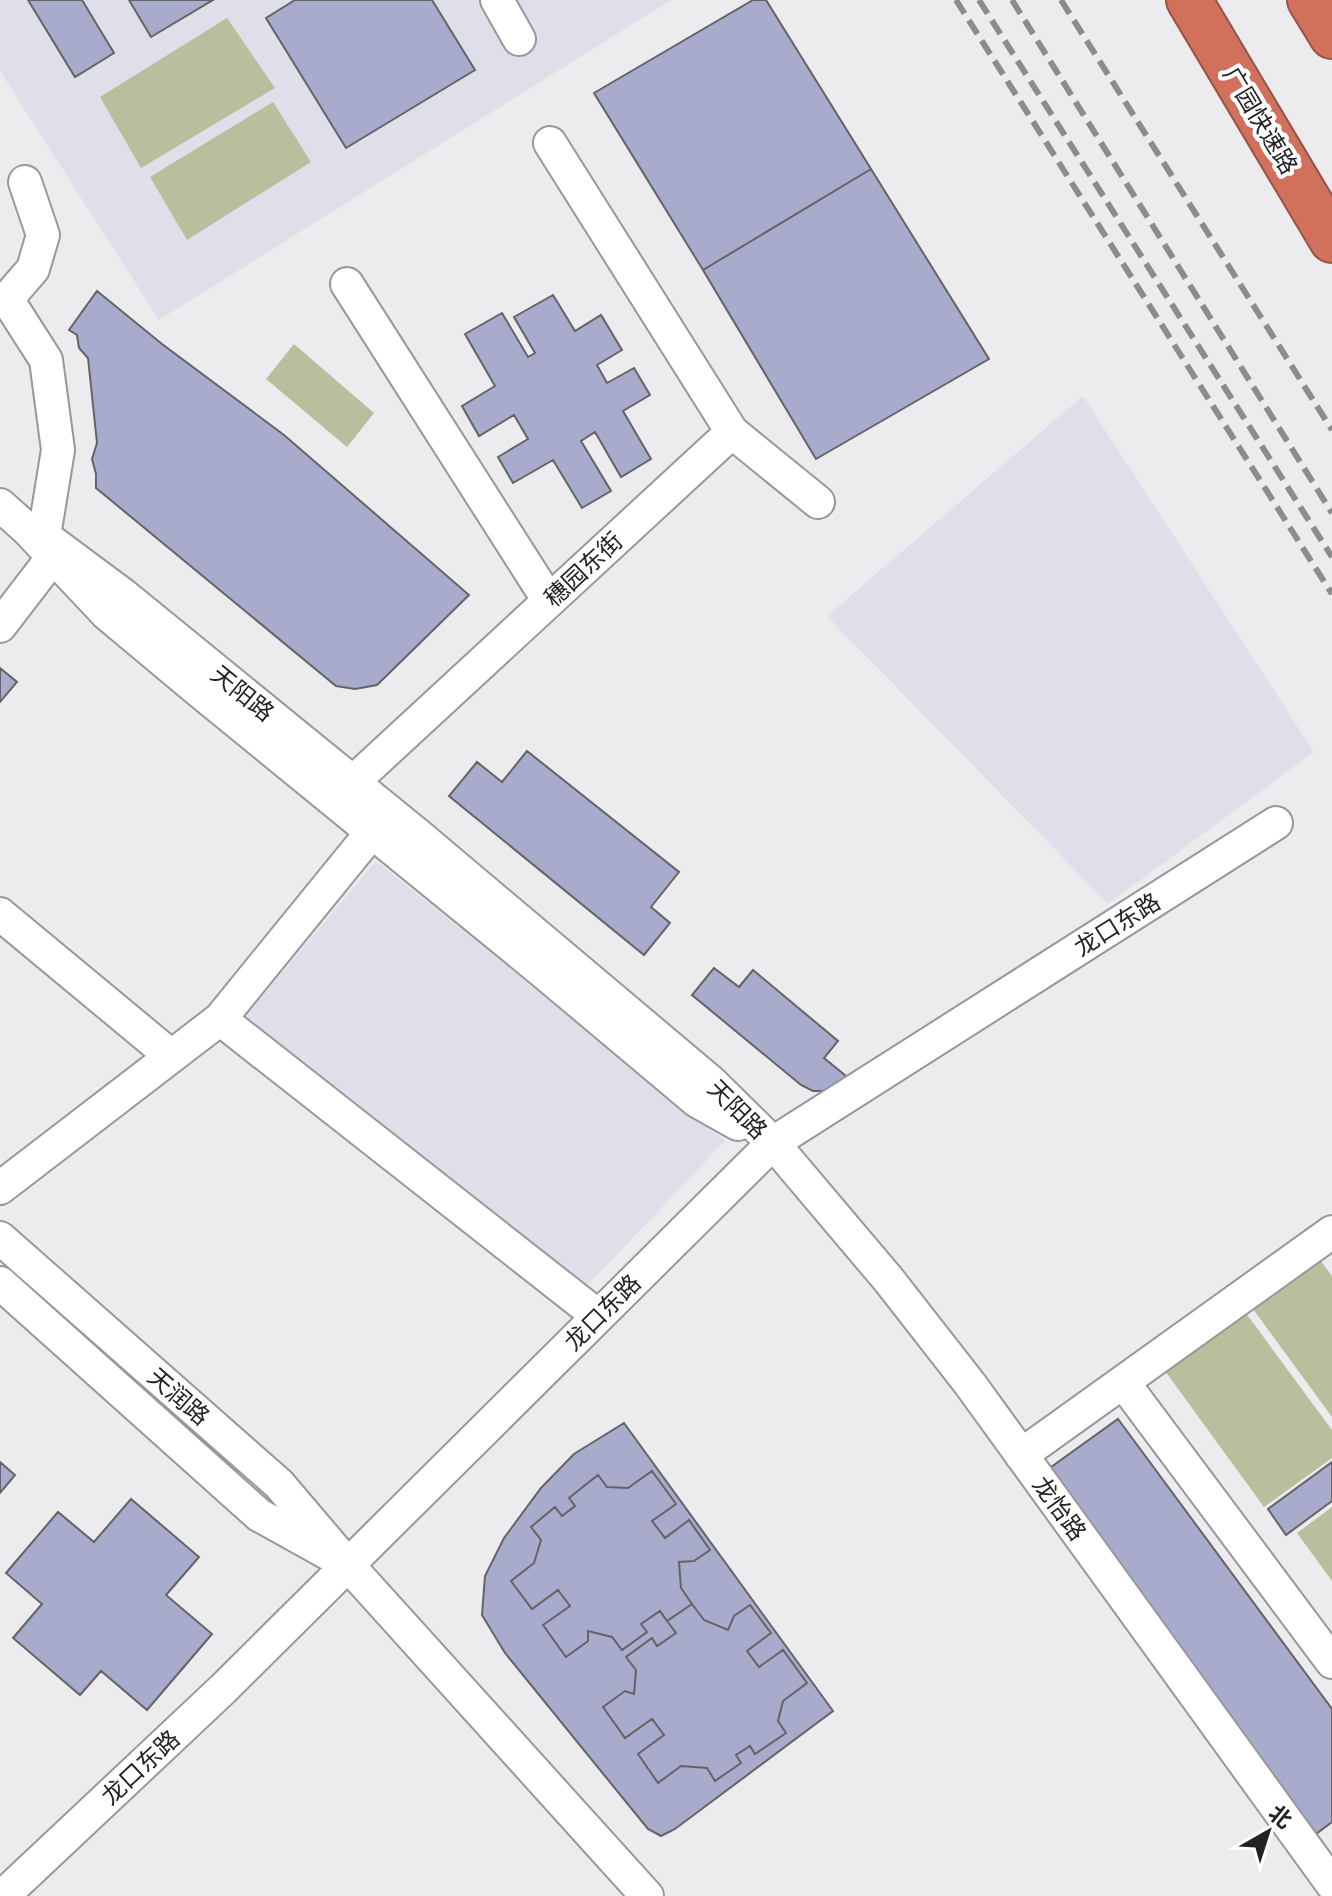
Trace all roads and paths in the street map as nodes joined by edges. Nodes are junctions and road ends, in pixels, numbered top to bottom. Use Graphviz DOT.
graph roads {
  1 [pos="497,0"];
  2 [pos="1189,0"];
  3 [pos="1310,0"];
  4 [pos="1332,36"];
  5 [pos="519,39"];
  6 [pos="550,143"];
  7 [pos="25,182"];
  8 [pos="1332,240"];
  9 [pos="347,284"];
  10 [pos="4,297"];
  11 [pos="732,432"];
  12 [pos="818,502"];
  13 [pos="0,505"];
  14 [pos="42,541"];
  15 [pos="549,601"];
  16 [pos="0,626"];
  17 [pos="353,782"];
  18 [pos="1276,823"];
  19 [pos="372,832"];
  20 [pos="0,914"];
  21 [pos="220,1019"];
  22 [pos="171,1056"];
  23 [pos="773,1143"];
  24 [pos="0,1188"];
  25 [pos="1332,1232"];
  26 [pos="0,1238"];
  27 [pos="0,1283"];
  28 [pos="598,1316"];
  29 [pos="1123,1382"];
  30 [pos="1021,1455"];
  31 [pos="347,1564"];
  32 [pos="1332,1662"];
  33 [pos="1332,1884"];
  34 [pos="3,1896"];
  35 [pos="647,1896"];
  1 -- 5 [label="street"];
  2 -- 8 [label="highway, 广园快速路"];
  3 -- 4 [label="highway"];
  6 -- 11 [label="street"];
  7 -- 10 [label="street"];
  9 -- 15 [label="street"];
  10 -- 14 [label="street"];
  11 -- 12 [label="street"];
  11 -- 15 [label="street, 穗园东街"];
  13 -- 14 [label="street, 天阳路"];
  14 -- 16 [label="street"];
  14 -- 17 [label="street, 天阳路"];
  14 -- 19 [label="street, 天阳路"];
  15 -- 17 [label="street, 穗园东街"];
  17 -- 23 [label="street, 天阳路"];
  18 -- 23 [label="street, 龙口东路"];
  19 -- 21 [label="street"];
  19 -- 23 [label="street, 天阳路"];
  20 -- 22 [label="street"];
  21 -- 22 [label="street"];
  21 -- 28 [label="street"];
  22 -- 24 [label="street"];
  23 -- 28 [label="street, 龙口东路"];
  23 -- 30 [label="street, 龙怡路"];
  25 -- 29 [label="street"];
  26 -- 31 [label="street, 天润路"];
  27 -- 31 [label="street, 天润路"];
  28 -- 31 [label="street, 龙口东路"];
  29 -- 30 [label="street"];
  29 -- 32 [label="street"];
  30 -- 33 [label="street, 龙怡路"];
  31 -- 34 [label="street, 龙口东路"];
  31 -- 35 [label="street, 天润路"];
}
